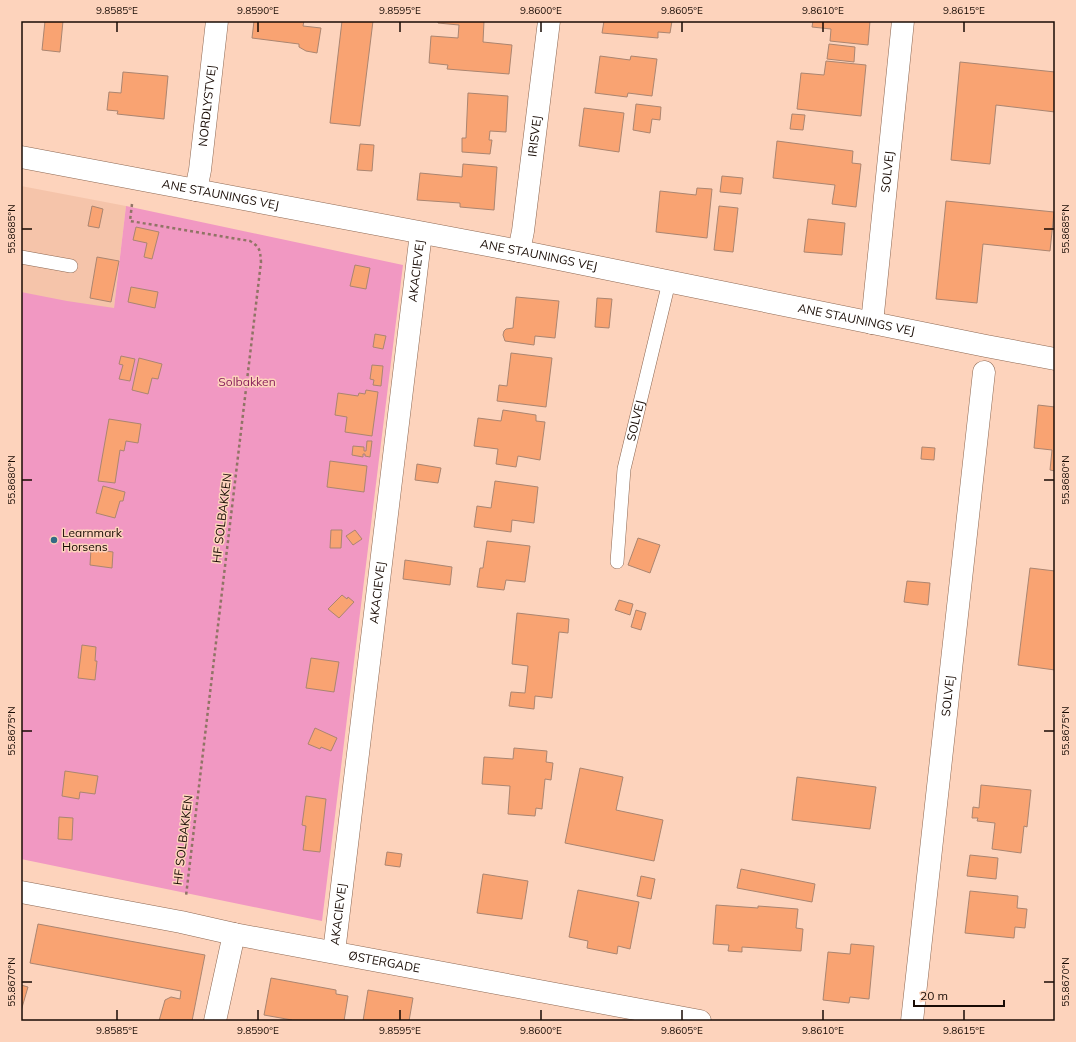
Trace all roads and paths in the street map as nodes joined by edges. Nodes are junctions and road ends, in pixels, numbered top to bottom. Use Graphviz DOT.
graph roads {
  1 [pos="217,21"];
  2 [pos="549,21"];
  3 [pos="903,21"];
  4 [pos="21,157"];
  5 [pos="196,190"];
  6 [pos="130,221"];
  7 [pos="421,233"];
  8 [pos="520,251"];
  9 [pos="21,257"];
  10 [pos="71,266"];
  11 [pos="669,282"];
  12 [pos="872,323"];
  13 [pos="1055,359"];
  14 [pos="984,372"];
  15 [pos="617,562"];
  16 [pos="21,892"];
  17 [pos="181,922"];
  18 [pos="234,934"];
  19 [pos="334,952"];
  20 [pos="630,1014"];
  21 [pos="215,1021"];
  22 [pos="700,1021"];
  23 [pos="912,1021"];
  1 -- 5 [label="street, NORDLYSTVEJ"];
  2 -- 8 [label="street, IRISVEJ"];
  3 -- 12 [label="street, SOLVEJ"];
  4 -- 5 [label="street, ANE STAUNINGS VEJ"];
  5 -- 7 [label="street, ANE STAUNINGS VEJ"];
  6 -- 17 [label="path, HF SOLBAKKEN"];
  7 -- 8 [label="street, ANE STAUNINGS VEJ"];
  7 -- 19 [label="street, AKACIEVEJ"];
  8 -- 11 [label="street, ANE STAUNINGS VEJ"];
  9 -- 10 [label="lane"];
  11 -- 12 [label="street, ANE STAUNINGS VEJ"];
  11 -- 15 [label="lane, SOLVEJ"];
  12 -- 13 [label="street, ANE STAUNINGS VEJ"];
  14 -- 23 [label="street, SOLVEJ"];
  16 -- 17 [label="street, ØSTERGADE"];
  17 -- 18 [label="street, ØSTERGADE"];
  18 -- 19 [label="street, ØSTERGADE"];
  18 -- 21 [label="street"];
  19 -- 20 [label="street, ØSTERGADE"];
  20 -- 22 [label="street, ØSTERGADE"];
}
